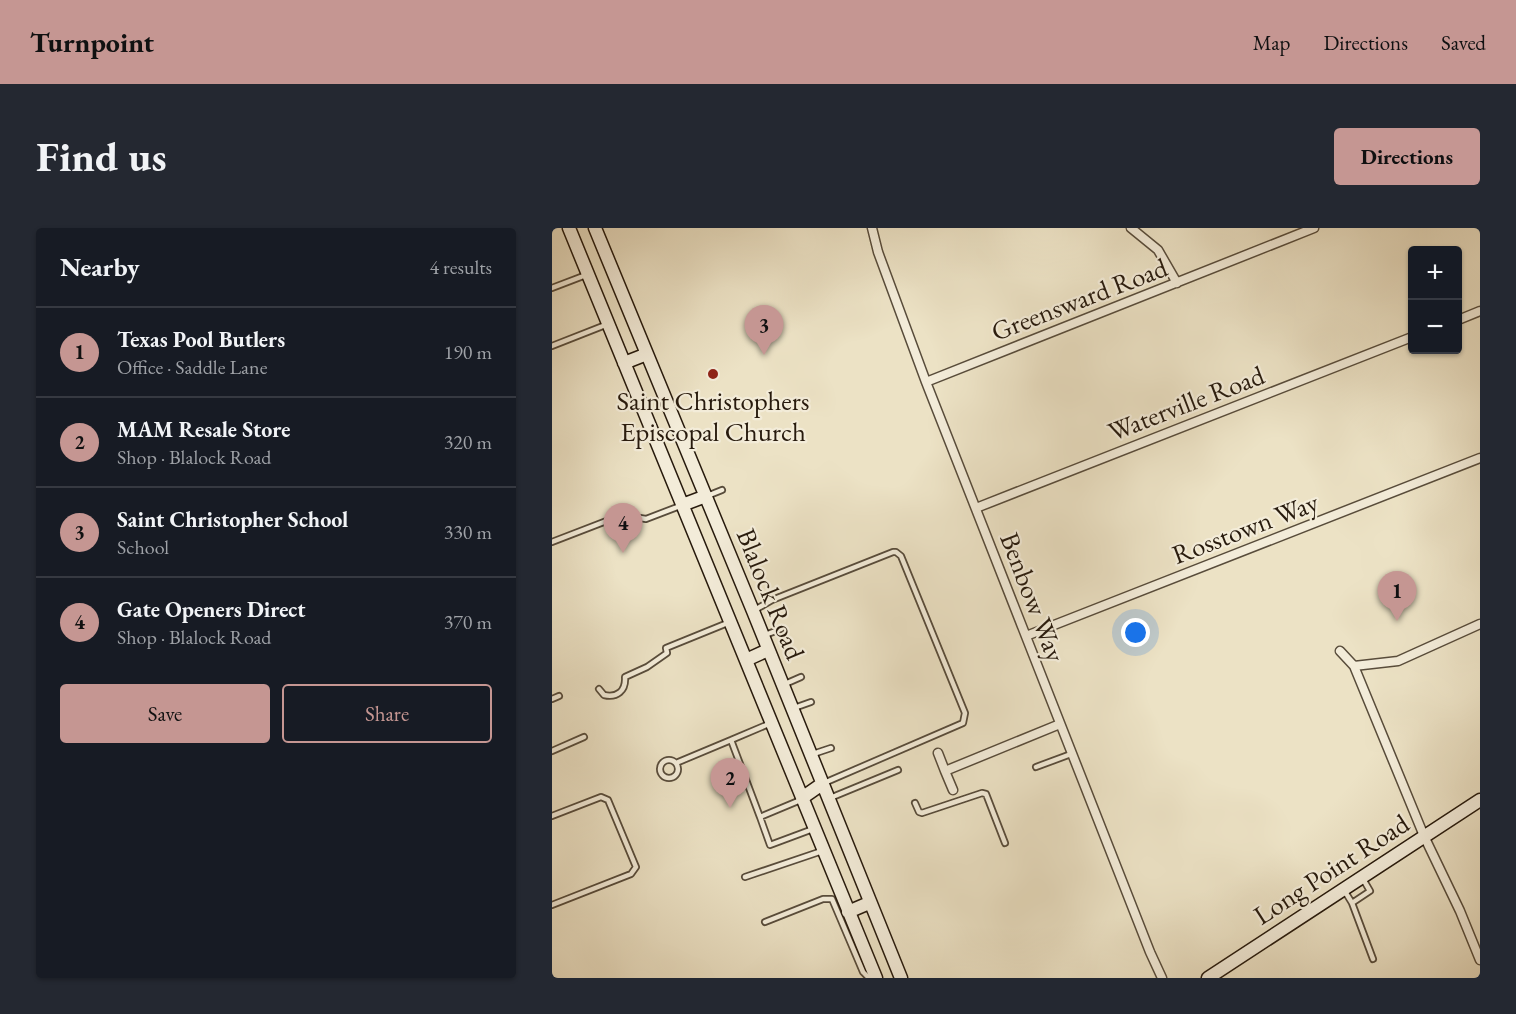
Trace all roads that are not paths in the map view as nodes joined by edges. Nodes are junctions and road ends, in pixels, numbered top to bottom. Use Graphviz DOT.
graph roads {
  1 [pos="569,228"];
  2 [pos="595,228"];
  3 [pos="872,228"];
  4 [pos="1131,228"];
  5 [pos="1314,228"];
  6 [pos="589,274"];
  7 [pos="1177,283"];
  8 [pos="552,288"];
  9 [pos="1480,311"];
  10 [pos="1462,318"];
  11 [pos="608,323"];
  12 [pos="1408,340"];
  13 [pos="552,346"];
  14 [pos="647,354"];
  15 [pos="624,363"];
  16 [pos="926,382"];
  17 [pos="1480,458"];
  18 [pos="722,490"];
  19 [pos="706,496"];
  20 [pos="682,505"];
  21 [pos="976,508"];
  22 [pos="552,542"];
  23 [pos="753,611"];
  24 [pos="730,622"];
  25 [pos="1480,624"];
  26 [pos="781,628"];
  27 [pos="763,636"];
  28 [pos="1026,636"];
  29 [pos="768,650"];
  30 [pos="1340,651"];
  31 [pos="746,660"];
  32 [pos="1354,666"];
  33 [pos="801,677"];
  34 [pos="782,685"];
  35 [pos="599,689"];
  36 [pos="559,696"];
  37 [pos="552,699"];
  38 [pos="811,702"];
  39 [pos="792,709"];
  40 [pos="771,723"];
  41 [pos="1060,724"];
  42 [pos="584,737"];
  43 [pos="731,740"];
  44 [pos="831,748"];
  45 [pos="552,751"];
  46 [pos="668,752"];
  47 [pos="938,753"];
  48 [pos="1071,753"];
  49 [pos="810,755"];
  50 [pos="668,760"];
  51 [pos="675,763"];
  52 [pos="1036,767"];
  53 [pos="898,770"];
  54 [pos="945,771"];
  55 [pos="822,784"];
  56 [pos="953,790"];
  57 [pos="802,799"];
  58 [pos="828,799"];
  59 [pos="1480,800"];
  60 [pos="915,803"];
  61 [pos="552,816"];
  62 [pos="760,817"];
  63 [pos="814,828"];
  64 [pos="1424,836"];
  65 [pos="1005,843"];
  66 [pos="823,850"];
  67 [pos="745,877"];
  68 [pos="1362,878"];
  69 [pos="1344,890"];
  70 [pos="869,903"];
  71 [pos="1352,903"];
  72 [pos="552,905"];
  73 [pos="844,913"];
  74 [pos="765,922"];
  75 [pos="1373,959"];
  76 [pos="1480,960"];
  77 [pos="875,978"];
  78 [pos="901,978"];
  79 [pos="1162,978"];
  80 [pos="1208,978"];
  1 -- 6 [label="main road, Blalock Road"];
  2 -- 14 [label="main road, Blalock Road"];
  3 -- 16 [label="street, Benbow Way"];
  4 -- 7 [label="street"];
  5 -- 7 [label="street, Greensward Road"];
  6 -- 8 [label="lane"];
  6 -- 11 [label="main road, Blalock Road"];
  7 -- 16 [label="street, Greensward Road"];
  9 -- 10 [label="street"];
  11 -- 13 [label="lane"];
  11 -- 15 [label="main road, Blalock Road"];
  12 -- 21 [label="street, Waterville Road"];
  14 -- 15 [label="main road"];
  14 -- 19 [label="main road, Blalock Road"];
  15 -- 20 [label="main road, Blalock Road"];
  16 -- 21 [label="street, Benbow Way"];
  17 -- 28 [label="street, Rosstown Way"];
  18 -- 19 [label="lane"];
  19 -- 20 [label="main road"];
  19 -- 23 [label="main road, Blalock Road"];
  20 -- 22 [label="lane"];
  20 -- 24 [label="main road, Blalock Road"];
  21 -- 28 [label="street, Benbow Way"];
  23 -- 27 [label="main road, Blalock Road"];
  23 -- 55 [label="lane"];
  24 -- 31 [label="main road, Blalock Road"];
  24 -- 35 [label="lane"];
  25 -- 32 [label="street"];
  26 -- 27 [label="lane"];
  27 -- 29 [label="main road, Blalock Road"];
  28 -- 41 [label="street, Benbow Way"];
  29 -- 31 [label="main road"];
  29 -- 34 [label="main road, Blalock Road"];
  30 -- 32 [label="street"];
  31 -- 40 [label="main road, Blalock Road"];
  32 -- 64 [label="street"];
  33 -- 34 [label="lane"];
  34 -- 39 [label="main road, Blalock Road"];
  36 -- 37 [label="lane"];
  38 -- 39 [label="lane"];
  39 -- 49 [label="main road, Blalock Road"];
  40 -- 43 [label="lane"];
  40 -- 57 [label="main road, Blalock Road"];
  41 -- 48 [label="street, Benbow Way"];
  41 -- 54 [label="street"];
  42 -- 45 [label="lane"];
  43 -- 51 [label="lane"];
  43 -- 62 [label="lane"];
  44 -- 49 [label="lane"];
  46 -- 50 [label="lane"];
  47 -- 54 [label="street"];
  48 -- 52 [label="lane"];
  48 -- 79 [label="street, Benbow Way"];
  49 -- 55 [label="main road, Blalock Road"];
  50 -- 51 [label="lane"];
  50 -- 51 [label="lane"];
  53 -- 58 [label="lane"];
  54 -- 56 [label="street"];
  55 -- 57 [label="main road"];
  55 -- 58 [label="main road, Blalock Road"];
  57 -- 62 [label="lane"];
  57 -- 63 [label="main road, Blalock Road"];
  58 -- 70 [label="main road, Blalock Road"];
  59 -- 64 [label="main road, Long Point Road"];
  60 -- 65 [label="lane"];
  61 -- 72 [label="lane"];
  62 -- 63 [label="lane"];
  63 -- 66 [label="main road, Blalock Road"];
  64 -- 68 [label="main road, Long Point Road"];
  64 -- 76 [label="street"];
  66 -- 67 [label="lane"];
  66 -- 73 [label="main road, Blalock Road"];
  68 -- 69 [label="main road, Long Point Road"];
  68 -- 71 [label="lane"];
  69 -- 71 [label="lane"];
  69 -- 80 [label="main road, Long Point Road"];
  70 -- 73 [label="main road"];
  70 -- 78 [label="main road, Blalock Road"];
  71 -- 75 [label="lane"];
  73 -- 74 [label="lane"];
  73 -- 77 [label="main road, Blalock Road"];
}
